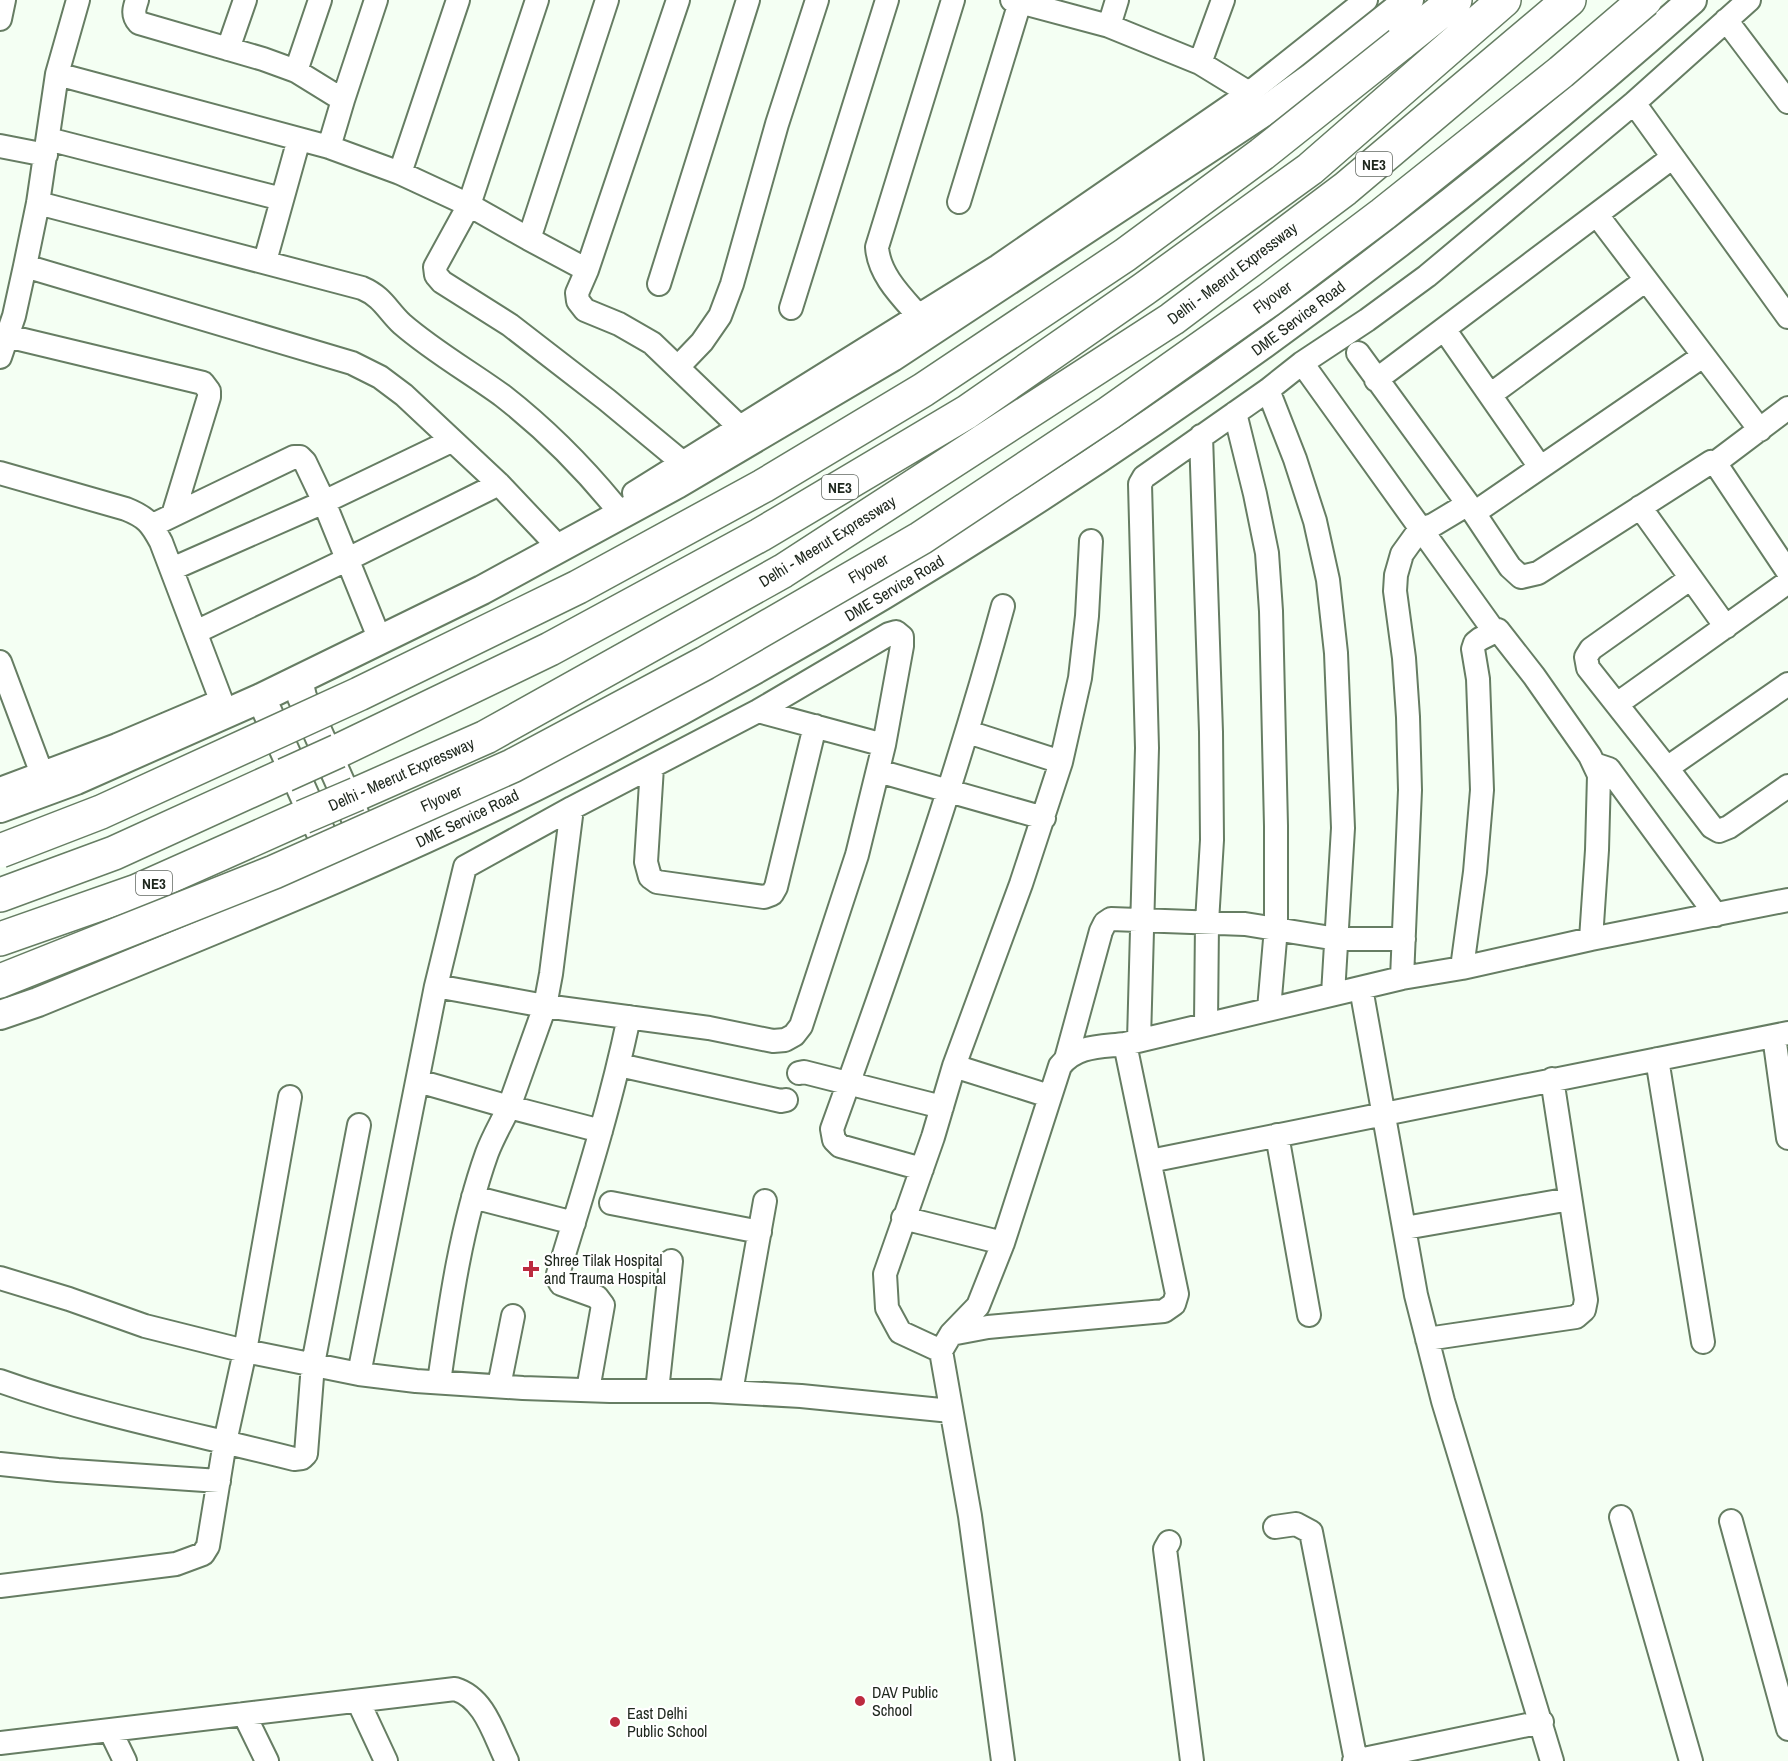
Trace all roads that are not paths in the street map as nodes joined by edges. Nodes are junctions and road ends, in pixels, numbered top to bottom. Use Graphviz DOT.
graph roads {
  1 [pos="4,0"];
  2 [pos="78,0"];
  3 [pos="137,0"];
  4 [pos="244,0"];
  5 [pos="320,0"];
  6 [pos="376,0"];
  7 [pos="459,0"];
  8 [pos="537,0"];
  9 [pos="606,0"];
  10 [pos="678,0"];
  11 [pos="748,0"];
  12 [pos="817,0"];
  13 [pos="887,0"];
  14 [pos="953,0"];
  15 [pos="1117,0"];
  16 [pos="1223,0"];
  17 [pos="1366,0"];
  18 [pos="1409,0"];
  19 [pos="1455,0"];
  20 [pos="1504,0"];
  21 [pos="1569,0"];
  22 [pos="1645,0"];
  23 [pos="1692,0"];
  24 [pos="1749,0"];
  25 [pos="1016,1"];
  26 [pos="1045,4"];
  27 [pos="0,19"];
  28 [pos="1726,20"];
  29 [pos="1109,26"];
  30 [pos="228,49"];
  31 [pos="1200,63"];
  32 [pos="296,71"];
  33 [pos="57,74"];
  34 [pos="1248,93"];
  35 [pos="343,100"];
  36 [pos="1788,102"];
  37 [pos="1634,103"];
  38 [pos="299,139"];
  39 [pos="0,146"];
  40 [pos="47,147"];
  41 [pos="329,147"];
  42 [pos="1674,157"];
  43 [pos="400,173"];
  44 [pos="282,199"];
  45 [pos="959,202"];
  46 [pos="38,203"];
  47 [pos="469,206"];
  48 [pos="1597,215"];
  49 [pos="529,239"];
  50 [pos="265,261"];
  51 [pos="25,266"];
  52 [pos="587,270"];
  53 [pos="1646,280"];
  54 [pos="659,284"];
  55 [pos="791,308"];
  56 [pos="1788,317"];
  57 [pos="925,324"];
  58 [pos="1444,329"];
  59 [pos="7,336"];
  60 [pos="1358,353"];
  61 [pos="1703,356"];
  62 [pos="0,357"];
  63 [pos="1302,363"];
  64 [pos="678,367"];
  65 [pos="1376,380"];
  66 [pos="1268,390"];
  67 [pos="1490,395"];
  68 [pos="1788,408"];
  69 [pos="1235,413"];
  70 [pos="1760,430"];
  71 [pos="747,433"];
  72 [pos="1201,436"];
  73 [pos="451,441"];
  74 [pos="683,463"];
  75 [pos="1715,464"];
  76 [pos="1540,468"];
  77 [pos="0,473"];
  78 [pos="499,484"];
  79 [pos="324,502"];
  80 [pos="614,505"];
  81 [pos="1640,507"];
  82 [pos="1471,508"];
  83 [pos="163,520"];
  84 [pos="1420,529"];
  85 [pos="551,540"];
  86 [pos="1091,541"];
  87 [pos="346,560"];
  88 [pos="172,569"];
  89 [pos="1788,572"];
  90 [pos="1690,578"];
  91 [pos="1788,582"];
  92 [pos="1003,606"];
  93 [pos="1726,627"];
  94 [pos="376,630"];
  95 [pos="1494,631"];
  96 [pos="196,632"];
  97 [pos="0,662"];
  98 [pos="298,680"];
  99 [pos="1788,684"];
  100 [pos="261,698"];
  101 [pos="221,700"];
  102 [pos="1617,704"];
  103 [pos="758,711"];
  104 [pos="815,726"];
  105 [pos="968,732"];
  106 [pos="884,745"];
  107 [pos="1061,762"];
  108 [pos="1594,764"];
  109 [pos="652,767"];
  110 [pos="1667,768"];
  111 [pos="878,771"];
  112 [pos="42,774"];
  113 [pos="1788,786"];
  114 [pos="0,789"];
  115 [pos="948,789"];
  116 [pos="0,808"];
  117 [pos="572,808"];
  118 [pos="1044,818"];
  119 [pos="0,851"];
  120 [pos="377,861"];
  121 [pos="341,877"];
  122 [pos="0,895"];
  123 [pos="1788,900"];
  124 [pos="1716,915"];
  125 [pos="1143,920"];
  126 [pos="1207,922"];
  127 [pos="1276,928"];
  128 [pos="0,939"];
  129 [pos="1336,939"];
  130 [pos="1404,939"];
  131 [pos="1591,939"];
  132 [pos="1462,968"];
  133 [pos="1402,978"];
  134 [pos="0,981"];
  135 [pos="436,986"];
  136 [pos="1361,988"];
  137 [pos="1333,994"];
  138 [pos="545,1006"];
  139 [pos="1269,1009"];
  140 [pos="0,1015"];
  141 [pos="629,1017"];
  142 [pos="1206,1024"];
  143 [pos="1781,1034"];
  144 [pos="1132,1042"];
  145 [pos="1066,1059"];
  146 [pos="1657,1059"];
  147 [pos="619,1065"];
  148 [pos="954,1066"];
  149 [pos="799,1073"];
  150 [pos="1552,1079"];
  151 [pos="418,1081"];
  152 [pos="849,1083"];
  153 [pos="1049,1096"];
  154 [pos="290,1097"];
  155 [pos="786,1100"];
  156 [pos="509,1107"];
  157 [pos="942,1107"];
  158 [pos="1384,1112"];
  159 [pos="359,1125"];
  160 [pos="601,1131"];
  161 [pos="1277,1135"];
  162 [pos="1788,1138"];
  163 [pos="1150,1161"];
  164 [pos="922,1169"];
  165 [pos="473,1197"];
  166 [pos="1570,1199"];
  167 [pos="765,1201"];
  168 [pos="611,1203"];
  169 [pos="903,1218"];
  170 [pos="574,1223"];
  171 [pos="1405,1228"];
  172 [pos="760,1232"];
  173 [pos="1003,1243"];
  174 [pos="671,1261"];
  175 [pos="0,1278"];
  176 [pos="1309,1315"];
  177 [pos="513,1316"];
  178 [pos="1427,1340"];
  179 [pos="1703,1342"];
  180 [pos="946,1343"];
  181 [pos="245,1351"];
  182 [pos="313,1364"];
  183 [pos="359,1374"];
  184 [pos="0,1381"];
  185 [pos="438,1382"];
  186 [pos="499,1386"];
  187 [pos="588,1390"];
  188 [pos="657,1391"];
  189 [pos="731,1392"];
  190 [pos="951,1411"];
  191 [pos="225,1442"];
  192 [pos="0,1464"];
  193 [pos="219,1481"];
  194 [pos="1621,1517"];
  195 [pos="1731,1521"];
  196 [pos="1275,1527"];
  197 [pos="1169,1542"];
  198 [pos="0,1586"];
  199 [pos="358,1701"];
  200 [pos="244,1714"];
  201 [pos="1542,1722"];
  202 [pos="1788,1729"];
  203 [pos="110,1730"];
  204 [pos="9,1749"];
  205 [pos="125,1761"];
  206 [pos="267,1761"];
  207 [pos="386,1761"];
  208 [pos="507,1761"];
  209 [pos="1003,1761"];
  210 [pos="1192,1761"];
  211 [pos="1355,1761"];
  212 [pos="1552,1761"];
  213 [pos="1691,1761"];
  1 -- 27 [label="street"];
  2 -- 33 [label="street"];
  3 -- 30 [label="street"];
  4 -- 30 [label="street"];
  5 -- 32 [label="street"];
  6 -- 35 [label="street"];
  7 -- 43 [label="street"];
  8 -- 47 [label="street"];
  9 -- 49 [label="street"];
  10 -- 52 [label="street"];
  11 -- 54 [label="street"];
  12 -- 64 [label="street"];
  13 -- 55 [label="street"];
  14 -- 57 [label="street"];
  15 -- 29 [label="street"];
  16 -- 31 [label="street"];
  17 -- 34 [label="street"];
  18 -- 57 [label="main road"];
  19 -- 119 [label="highway, bridge"];
  20 -- 122 [label="highway, NE3, bridge"];
  21 -- 128 [label="highway, Delhi - Meerut Expressway / NE3, bridge"];
  22 -- 134 [label="highway, Flyover, bridge"];
  23 -- 120 [label="main road, DME Service Road"];
  24 -- 28 [label="street"];
  25 -- 26 [label="street"];
  25 -- 45 [label="street"];
  26 -- 29 [label="street"];
  28 -- 36 [label="street"];
  28 -- 37 [label="street"];
  29 -- 31 [label="street"];
  30 -- 32 [label="street"];
  31 -- 34 [label="street"];
  32 -- 35 [label="street"];
  33 -- 38 [label="street"];
  33 -- 40 [label="street"];
  34 -- 57 [label="street"];
  35 -- 41 [label="street"];
  37 -- 42 [label="street"];
  37 -- 63 [label="street"];
  38 -- 41 [label="street"];
  38 -- 44 [label="street"];
  39 -- 40 [label="street"];
  40 -- 44 [label="street"];
  40 -- 46 [label="street"];
  41 -- 43 [label="street"];
  42 -- 48 [label="street"];
  42 -- 56 [label="street"];
  43 -- 47 [label="street"];
  44 -- 50 [label="street"];
  46 -- 50 [label="street"];
  46 -- 51 [label="street"];
  47 -- 49 [label="street"];
  47 -- 74 [label="street"];
  48 -- 53 [label="street"];
  48 -- 58 [label="street"];
  49 -- 52 [label="street"];
  50 -- 80 [label="street"];
  51 -- 59 [label="street"];
  51 -- 73 [label="street"];
  52 -- 64 [label="street"];
  53 -- 61 [label="street"];
  53 -- 67 [label="street"];
  57 -- 71 [label="main road"];
  58 -- 65 [label="street"];
  58 -- 67 [label="street"];
  59 -- 62 [label="street"];
  59 -- 83 [label="street"];
  60 -- 65 [label="street"];
  61 -- 70 [label="street"];
  61 -- 76 [label="street"];
  63 -- 66 [label="street"];
  63 -- 84 [label="street"];
  64 -- 71 [label="street"];
  65 -- 82 [label="street"];
  66 -- 69 [label="street"];
  66 -- 129 [label="street"];
  67 -- 76 [label="street"];
  68 -- 70 [label="street"];
  69 -- 72 [label="street"];
  69 -- 127 [label="street"];
  70 -- 75 [label="street"];
  71 -- 74 [label="street"];
  71 -- 98 [label="main road"];
  72 -- 125 [label="street"];
  72 -- 126 [label="street"];
  73 -- 78 [label="street"];
  73 -- 79 [label="street"];
  74 -- 80 [label="street"];
  75 -- 81 [label="street"];
  75 -- 89 [label="street"];
  76 -- 82 [label="street"];
  77 -- 83 [label="street"];
  78 -- 85 [label="street"];
  78 -- 87 [label="street"];
  79 -- 83 [label="street"];
  79 -- 87 [label="street"];
  79 -- 88 [label="street"];
  80 -- 85 [label="street"];
  81 -- 82 [label="street"];
  81 -- 90 [label="street"];
  82 -- 84 [label="street"];
  83 -- 88 [label="street"];
  84 -- 95 [label="street"];
  84 -- 130 [label="street"];
  85 -- 94 [label="street"];
  86 -- 107 [label="street"];
  87 -- 94 [label="street"];
  87 -- 96 [label="street"];
  88 -- 96 [label="street"];
  90 -- 93 [label="street"];
  90 -- 102 [label="street"];
  91 -- 93 [label="street"];
  92 -- 105 [label="street"];
  93 -- 102 [label="street"];
  94 -- 101 [label="street"];
  95 -- 108 [label="street"];
  95 -- 132 [label="street"];
  96 -- 101 [label="street"];
  97 -- 112 [label="street"];
  98 -- 100 [label="main road"];
  98 -- 120 [label="main road"];
  99 -- 110 [label="street"];
  100 -- 116 [label="main road"];
  100 -- 121 [label="main road"];
  101 -- 112 [label="street"];
  102 -- 110 [label="street"];
  103 -- 104 [label="street"];
  103 -- 106 [label="street"];
  103 -- 109 [label="street"];
  104 -- 106 [label="street"];
  104 -- 109 [label="street"];
  105 -- 107 [label="street"];
  105 -- 115 [label="street"];
  106 -- 111 [label="street"];
  107 -- 118 [label="street"];
  108 -- 124 [label="street"];
  108 -- 131 [label="street"];
  109 -- 117 [label="street"];
  110 -- 113 [label="street"];
  111 -- 115 [label="street"];
  111 -- 141 [label="street"];
  112 -- 114 [label="street"];
  115 -- 118 [label="street"];
  115 -- 152 [label="street"];
  117 -- 135 [label="street"];
  117 -- 138 [label="street"];
  118 -- 148 [label="street"];
  120 -- 121 [label="main road, DME Service Road"];
  121 -- 140 [label="main road, DME Service Road"];
  123 -- 124 [label="street"];
  124 -- 131 [label="street"];
  125 -- 126 [label="street"];
  125 -- 144 [label="street"];
  125 -- 145 [label="street"];
  126 -- 127 [label="street"];
  126 -- 142 [label="street"];
  127 -- 129 [label="street"];
  127 -- 139 [label="street"];
  129 -- 130 [label="street"];
  129 -- 137 [label="street"];
  130 -- 133 [label="street"];
  131 -- 132 [label="street"];
  132 -- 133 [label="street"];
  133 -- 136 [label="street"];
  135 -- 138 [label="street"];
  135 -- 151 [label="street"];
  136 -- 137 [label="street"];
  136 -- 158 [label="street"];
  137 -- 139 [label="street"];
  138 -- 141 [label="street"];
  138 -- 156 [label="street"];
  139 -- 142 [label="street"];
  141 -- 147 [label="street"];
  142 -- 144 [label="street"];
  143 -- 146 [label="street"];
  143 -- 162 [label="street"];
  144 -- 145 [label="street"];
  144 -- 163 [label="street"];
  145 -- 153 [label="street"];
  146 -- 150 [label="street"];
  146 -- 179 [label="street"];
  147 -- 155 [label="street"];
  147 -- 160 [label="street"];
  148 -- 153 [label="street"];
  148 -- 157 [label="street"];
  149 -- 152 [label="street"];
  150 -- 158 [label="street"];
  150 -- 166 [label="street"];
  151 -- 156 [label="street"];
  151 -- 183 [label="street"];
  152 -- 157 [label="street"];
  152 -- 164 [label="street"];
  153 -- 173 [label="street"];
  154 -- 181 [label="street"];
  156 -- 160 [label="street"];
  156 -- 165 [label="street"];
  157 -- 164 [label="street"];
  158 -- 161 [label="street"];
  158 -- 171 [label="street"];
  159 -- 182 [label="street"];
  160 -- 170 [label="street"];
  161 -- 163 [label="street"];
  161 -- 176 [label="street"];
  163 -- 180 [label="street"];
  164 -- 169 [label="street"];
  165 -- 170 [label="street"];
  165 -- 185 [label="street"];
  166 -- 171 [label="street"];
  166 -- 178 [label="street"];
  167 -- 172 [label="street"];
  168 -- 172 [label="street"];
  169 -- 173 [label="street"];
  169 -- 180 [label="street"];
  170 -- 187 [label="street"];
  171 -- 178 [label="street"];
  172 -- 189 [label="street"];
  173 -- 180 [label="street"];
  174 -- 188 [label="street"];
  175 -- 181 [label="street"];
  177 -- 186 [label="street"];
  178 -- 201 [label="street"];
  180 -- 190 [label="street"];
  181 -- 182 [label="street"];
  181 -- 191 [label="street"];
  182 -- 183 [label="street"];
  182 -- 191 [label="street"];
  183 -- 185 [label="street"];
  184 -- 191 [label="street"];
  185 -- 186 [label="street"];
  186 -- 187 [label="street"];
  187 -- 188 [label="street"];
  188 -- 189 [label="street"];
  189 -- 190 [label="street"];
  190 -- 209 [label="street"];
  191 -- 193 [label="street"];
  192 -- 193 [label="street"];
  193 -- 198 [label="street"];
  194 -- 213 [label="street"];
  195 -- 202 [label="street"];
  196 -- 211 [label="street"];
  197 -- 210 [label="street"];
  199 -- 200 [label="street"];
  199 -- 207 [label="street"];
  199 -- 208 [label="street"];
  200 -- 203 [label="street"];
  200 -- 206 [label="street"];
  201 -- 211 [label="street"];
  201 -- 212 [label="street"];
  203 -- 204 [label="street"];
  203 -- 205 [label="street"];
}
